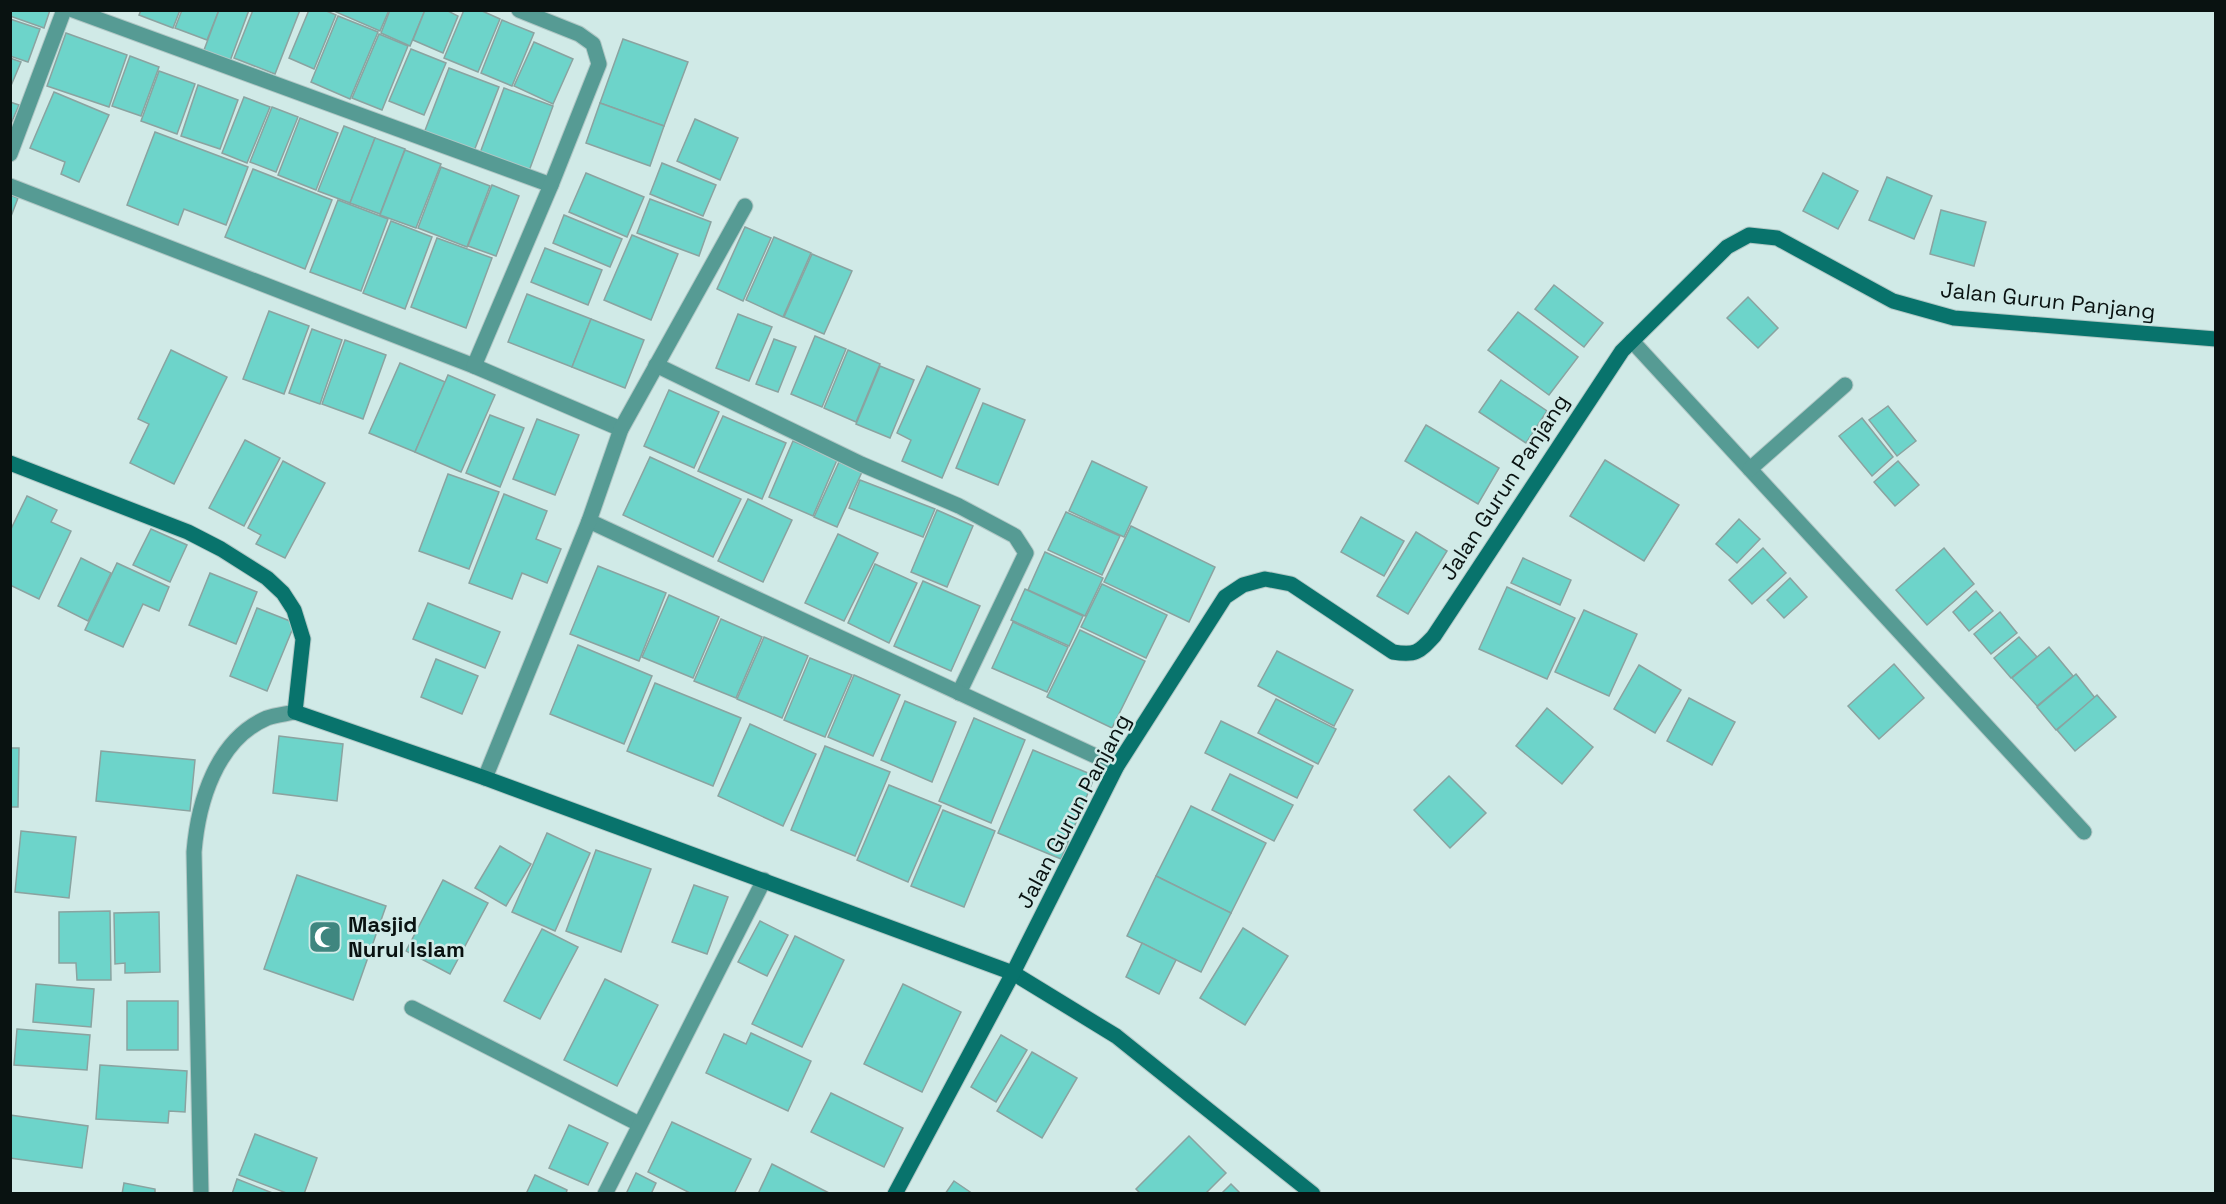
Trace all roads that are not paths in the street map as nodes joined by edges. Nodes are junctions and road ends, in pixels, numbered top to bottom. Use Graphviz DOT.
graph roads {
  1 [pos="64,10"];
  2 [pos="73,10"];
  3 [pos="519,10"];
  4 [pos="10,154"];
  5 [pos="551,185"];
  6 [pos="10,186"];
  7 [pos="745,206"];
  8 [pos="2216,339"];
  9 [pos="1632,341"];
  10 [pos="656,364"];
  11 [pos="474,366"];
  12 [pos="1845,385"];
  13 [pos="621,429"];
  14 [pos="10,463"];
  15 [pos="1750,469"];
  16 [pos="589,521"];
  17 [pos="959,693"];
  18 [pos="295,712"];
  19 [pos="1117,766"];
  20 [pos="485,778"];
  21 [pos="2084,832"];
  22 [pos="764,880"];
  23 [pos="1013,973"];
  24 [pos="412,1008"];
  25 [pos="639,1124"];
  26 [pos="201,1194"];
  27 [pos="605,1194"];
  28 [pos="895,1194"];
  29 [pos="1313,1194"];
  1 -- 4 [label="street"];
  2 -- 5 [label="street"];
  3 -- 5 [label="street"];
  5 -- 11 [label="street"];
  6 -- 11 [label="street"];
  7 -- 10 [label="street"];
  8 -- 9 [label="street, Jalan Gurun Panjang"];
  9 -- 15 [label="street"];
  9 -- 19 [label="street, Jalan Gurun Panjang"];
  10 -- 13 [label="street"];
  10 -- 17 [label="street"];
  11 -- 13 [label="street"];
  12 -- 15 [label="street"];
  13 -- 16 [label="street"];
  14 -- 18 [label="street"];
  15 -- 21 [label="street"];
  16 -- 17 [label="street"];
  16 -- 20 [label="street"];
  17 -- 19 [label="street"];
  18 -- 20 [label="street"];
  18 -- 26 [label="street"];
  19 -- 23 [label="street, Jalan Gurun Panjang"];
  20 -- 22 [label="street"];
  22 -- 23 [label="street"];
  22 -- 25 [label="street"];
  23 -- 28 [label="street, Jalan Gurun Panjang"];
  23 -- 29 [label="street"];
  24 -- 25 [label="street"];
  25 -- 27 [label="street"];
}
